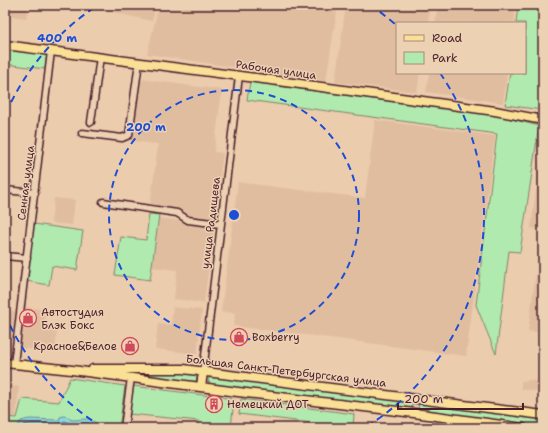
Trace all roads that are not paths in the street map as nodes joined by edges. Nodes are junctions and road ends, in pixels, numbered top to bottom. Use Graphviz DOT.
graph roads {
  1 [pos="5,45"];
  2 [pos="51,51"];
  3 [pos="100,57"];
  4 [pos="139,62"];
  5 [pos="239,76"];
  6 [pos="543,120"];
  7 [pos="91,122"];
  8 [pos="82,133"];
  9 [pos="5,190"];
  10 [pos="35,193"];
  11 [pos="103,202"];
  12 [pos="220,224"];
  13 [pos="5,256"];
  14 [pos="27,258"];
  15 [pos="5,363"];
  16 [pos="14,364"];
  17 [pos="72,370"];
  18 [pos="203,372"];
  19 [pos="131,378"];
  20 [pos="200,387"];
  21 [pos="416,398"];
  22 [pos="414,413"];
  23 [pos="543,415"];
  24 [pos="124,428"];
  25 [pos="520,428"];
  1 -- 2 [label="main road, Рабочая улица"];
  2 -- 3 [label="main road, Рабочая улица"];
  2 -- 10 [label="street, Сенная улица"];
  3 -- 4 [label="main road, Рабочая улица"];
  3 -- 7 [label="street"];
  4 -- 5 [label="main road, Рабочая улица"];
  4 -- 8 [label="street"];
  5 -- 6 [label="main road, Рабочая улица"];
  5 -- 12 [label="street, улица Радищева"];
  9 -- 10 [label="street"];
  10 -- 14 [label="street, Сенная улица"];
  11 -- 12 [label="street"];
  12 -- 18 [label="street, улица Радищева"];
  13 -- 14 [label="street"];
  14 -- 16 [label="street, Сенная улица"];
  15 -- 16 [label="main road, Большая Санкт-Петербургская улица"];
  16 -- 17 [label="main road, Большая Санкт-Петербургская улица"];
  17 -- 18 [label="main road, Большая Санкт-Петербургская улица"];
  17 -- 19 [label="main road, Большая Санкт-Петербургская улица"];
  18 -- 20 [label="main road"];
  18 -- 21 [label="main road, Большая Санкт-Петербургская улица"];
  19 -- 20 [label="main road, Большая Санкт-Петербургская улица"];
  19 -- 24 [label="street"];
  20 -- 22 [label="main road, Большая Санкт-Петербургская улица"];
  21 -- 22 [label="main road"];
  21 -- 23 [label="main road, Большая Санкт-Петербургская улица"];
  22 -- 25 [label="main road, Большая Санкт-Петербургская улица"];
}
